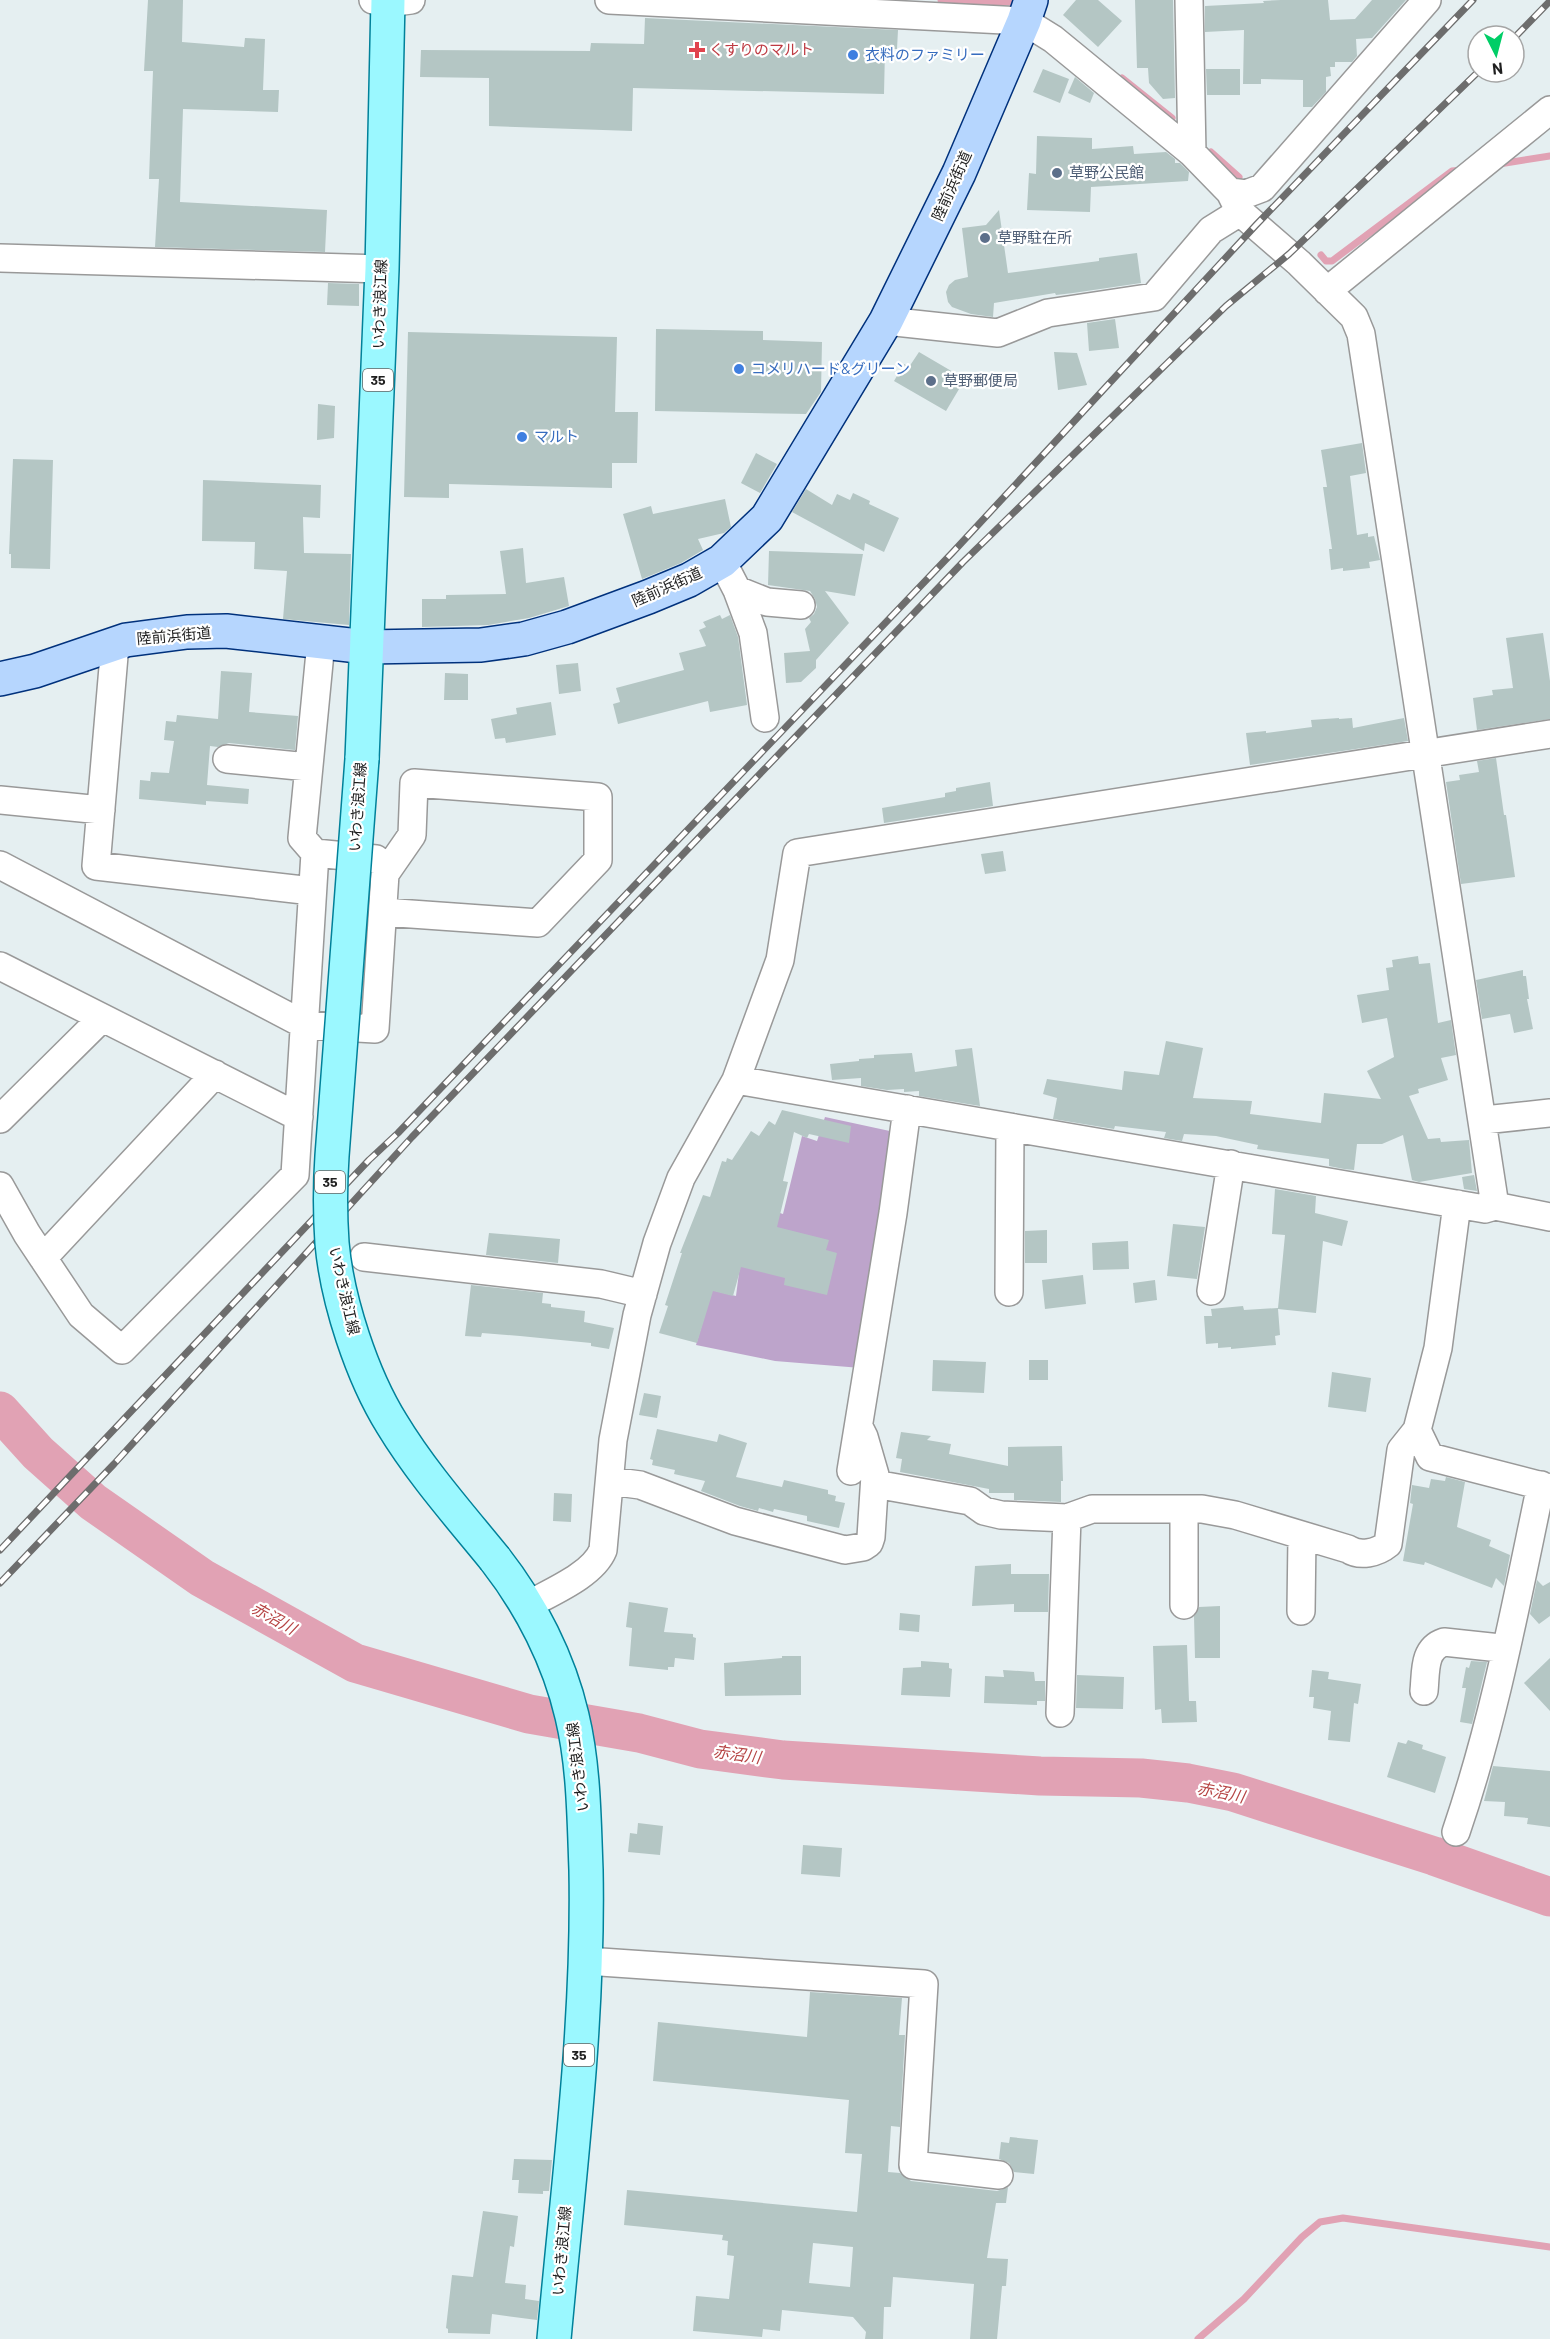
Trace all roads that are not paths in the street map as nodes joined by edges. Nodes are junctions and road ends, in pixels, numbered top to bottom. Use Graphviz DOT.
graph roads {
  1 [pos="609,0"];
  2 [pos="1189,0"];
  3 [pos="1428,0"];
  4 [pos="390,1"];
  5 [pos="1028,11"];
  6 [pos="1550,110"];
  7 [pos="1192,153"];
  8 [pos="1235,202"];
  9 [pos="0,258"];
  10 [pos="382,269"];
  11 [pos="1327,291"];
  12 [pos="886,321"];
  13 [pos="722,561"];
  14 [pos="737,590"];
  15 [pos="801,605"];
  16 [pos="321,642"];
  17 [pos="115,644"];
  18 [pos="367,647"];
  19 [pos="0,679"];
  20 [pos="765,718"];
  21 [pos="1550,734"];
  22 [pos="1427,755"];
  23 [pos="227,759"];
  24 [pos="308,767"];
  25 [pos="0,800"];
  26 [pos="101,810"];
  27 [pos="315,853"];
  28 [pos="395,861"];
  29 [pos="0,865"];
  30 [pos="312,891"];
  31 [pos="383,912"];
  32 [pos="0,966"];
  33 [pos="102,1018"];
  34 [pos="305,1025"];
  35 [pos="214,1074"];
  36 [pos="736,1080"];
  37 [pos="907,1109"];
  38 [pos="1550,1113"];
  39 [pos="299,1117"];
  40 [pos="0,1119"];
  41 [pos="1484,1120"];
  42 [pos="1010,1127"];
  43 [pos="1231,1164"];
  44 [pos="0,1186"];
  45 [pos="1457,1204"];
  46 [pos="1495,1206"];
  47 [pos="1550,1217"];
  48 [pos="364,1257"];
  49 [pos="43,1258"];
  50 [pos="1211,1291"];
  51 [pos="1009,1292"];
  52 [pos="643,1293"];
  53 [pos="859,1427"];
  54 [pos="1417,1430"];
  55 [pos="851,1471"];
  56 [pos="610,1481"];
  57 [pos="875,1484"];
  58 [pos="1545,1487"];
  59 [pos="1184,1510"];
  60 [pos="1067,1518"];
  61 [pos="1302,1536"];
  62 [pos="528,1605"];
  63 [pos="1184,1605"];
  64 [pos="1301,1611"];
  65 [pos="1507,1645"];
  66 [pos="1424,1691"];
  67 [pos="1060,1713"];
  68 [pos="1456,1832"];
  69 [pos="586,1961"];
  70 [pos="999,2175"];
  71 [pos="554,2339"];
  1 -- 5 [label="street"];
  2 -- 7 [label="street"];
  3 -- 8 [label="street"];
  4 -- 10 [label="main road, いわき浪江線 / 35"];
  5 -- 7 [label="street"];
  5 -- 12 [label="street, 陸前浜街道"];
  6 -- 11 [label="street"];
  7 -- 8 [label="street"];
  8 -- 11 [label="street"];
  8 -- 12 [label="street"];
  9 -- 10 [label="street"];
  10 -- 18 [label="main road, いわき浪江線 / 35"];
  11 -- 22 [label="street"];
  12 -- 13 [label="street, 陸前浜街道"];
  13 -- 14 [label="street"];
  13 -- 18 [label="street, 陸前浜街道"];
  14 -- 15 [label="street"];
  14 -- 20 [label="street"];
  16 -- 17 [label="street, 陸前浜街道"];
  16 -- 18 [label="street, 陸前浜街道"];
  16 -- 24 [label="street"];
  17 -- 19 [label="street, 陸前浜街道"];
  17 -- 26 [label="street"];
  18 -- 62 [label="main road, いわき浪江線 / 35, bridge"];
  21 -- 22 [label="street"];
  22 -- 36 [label="street"];
  22 -- 41 [label="street"];
  23 -- 24 [label="street"];
  24 -- 27 [label="street"];
  25 -- 26 [label="street"];
  26 -- 30 [label="street"];
  27 -- 28 [label="street"];
  27 -- 30 [label="street"];
  28 -- 31 [label="street"];
  28 -- 31 [label="street"];
  29 -- 34 [label="street"];
  30 -- 34 [label="street"];
  31 -- 34 [label="street"];
  32 -- 33 [label="street"];
  33 -- 35 [label="street"];
  33 -- 40 [label="street"];
  34 -- 39 [label="street"];
  35 -- 39 [label="street"];
  35 -- 49 [label="street"];
  36 -- 37 [label="street"];
  36 -- 52 [label="street"];
  37 -- 42 [label="street"];
  37 -- 53 [label="street"];
  38 -- 41 [label="street"];
  39 -- 49 [label="street"];
  41 -- 46 [label="street"];
  42 -- 43 [label="street"];
  42 -- 51 [label="street"];
  43 -- 45 [label="street"];
  43 -- 50 [label="street"];
  44 -- 49 [label="street"];
  45 -- 46 [label="street"];
  45 -- 54 [label="street"];
  46 -- 47 [label="street"];
  48 -- 52 [label="street"];
  52 -- 56 [label="street"];
  53 -- 55 [label="street"];
  53 -- 57 [label="street"];
  54 -- 58 [label="street"];
  54 -- 61 [label="street"];
  56 -- 57 [label="street"];
  56 -- 62 [label="street"];
  57 -- 60 [label="street"];
  58 -- 65 [label="street"];
  59 -- 60 [label="street"];
  59 -- 61 [label="street"];
  59 -- 63 [label="street"];
  60 -- 67 [label="street"];
  61 -- 64 [label="street"];
  62 -- 69 [label="main road, いわき浪江線 / 35"];
  65 -- 66 [label="street"];
  65 -- 68 [label="street"];
  69 -- 70 [label="street"];
  69 -- 71 [label="main road, いわき浪江線 / 35"];
}
